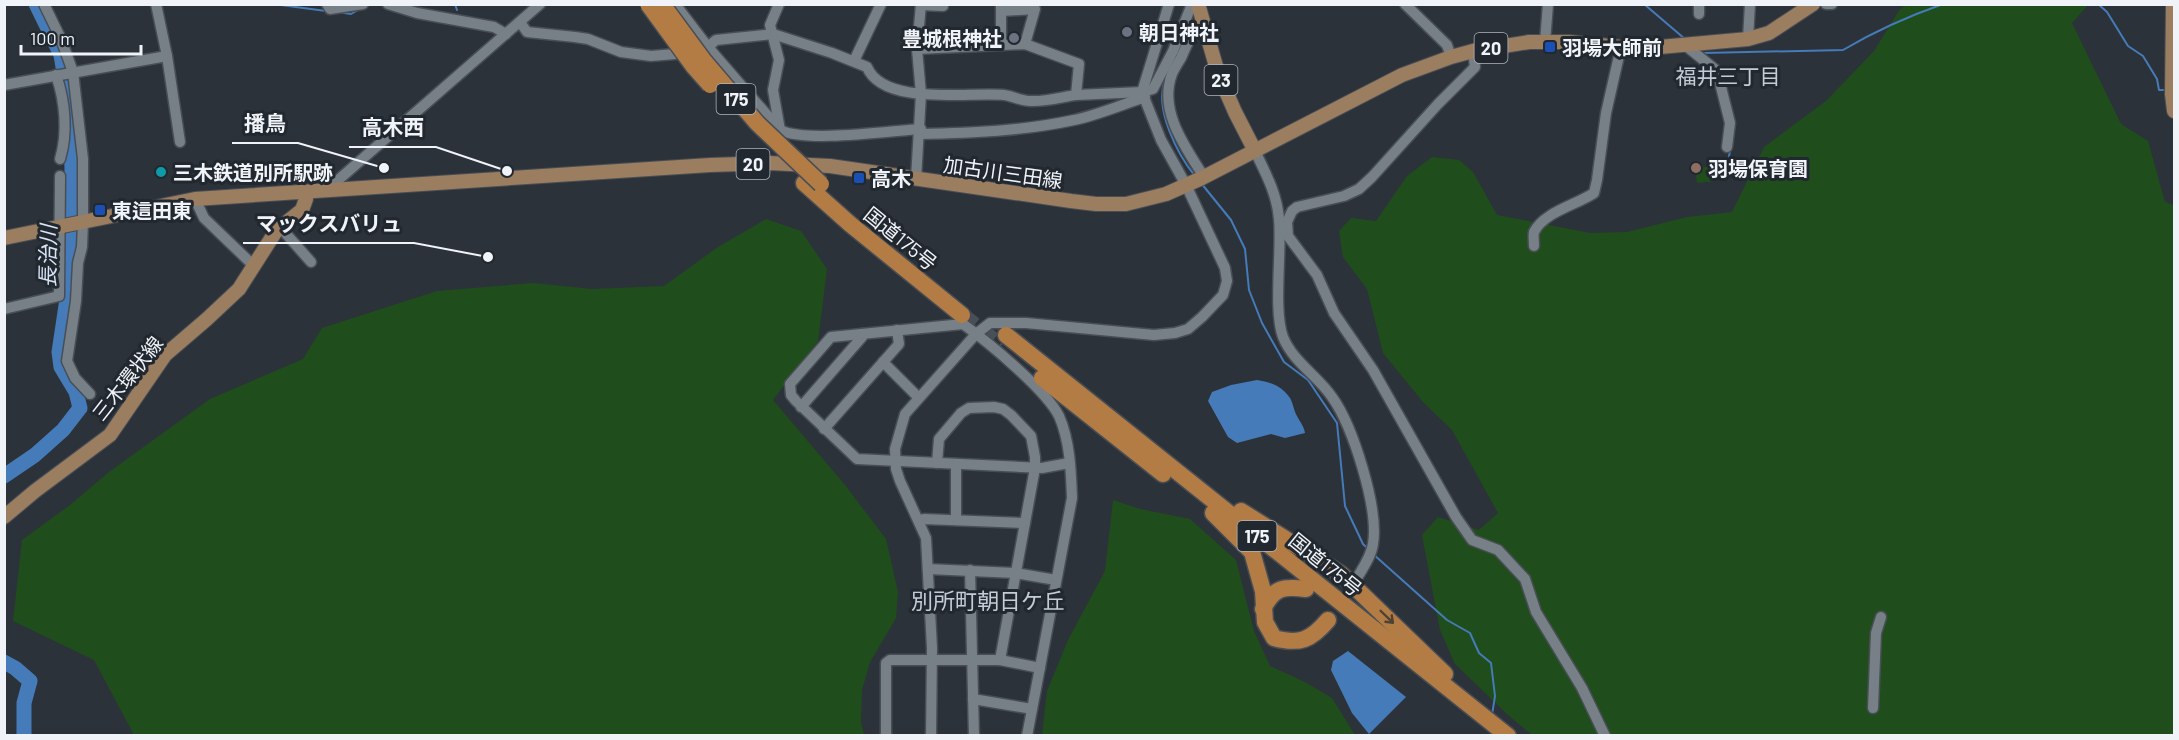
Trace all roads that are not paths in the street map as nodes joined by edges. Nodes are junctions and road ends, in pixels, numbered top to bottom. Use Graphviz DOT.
graph roads {
  1 [pos="44,4"];
  2 [pos="156,4"];
  3 [pos="327,4"];
  4 [pos="363,4"];
  5 [pos="388,4"];
  6 [pos="540,4"];
  7 [pos="648,4"];
  8 [pos="662,4"];
  9 [pos="675,4"];
  10 [pos="779,4"];
  11 [pos="881,4"];
  12 [pos="1169,4"];
  13 [pos="1191,4"];
  14 [pos="1198,4"];
  15 [pos="1404,4"];
  16 [pos="1548,4"];
  17 [pos="1750,4"];
  18 [pos="1814,4"];
  19 [pos="1826,4"];
  20 [pos="1832,4"];
  21 [pos="2173,4"];
  22 [pos="921,5"];
  23 [pos="943,6"];
  24 [pos="1001,8"];
  25 [pos="520,22"];
  26 [pos="1205,27"];
  27 [pos="506,34"];
  28 [pos="773,34"];
  29 [pos="1748,39"];
  30 [pos="1545,42"];
  31 [pos="1025,44"];
  32 [pos="1001,45"];
  33 [pos="1685,45"];
  34 [pos="708,46"];
  35 [pos="1621,47"];
  36 [pos="917,49"];
  37 [pos="1473,51"];
  38 [pos="167,56"];
  39 [pos="1451,57"];
  40 [pos="854,61"];
  41 [pos="73,72"];
  42 [pos="56,75"];
  43 [pos="4,85"];
  44 [pos="921,94"];
  45 [pos="1076,95"];
  46 [pos="1143,95"];
  47 [pos="2174,104"];
  48 [pos="780,130"];
  49 [pos="920,131"];
  50 [pos="180,142"];
  51 [pos="1726,147"];
  52 [pos="782,151"];
  53 [pos="1255,151"];
  54 [pos="60,159"];
  55 [pos="60,176"];
  56 [pos="916,179"];
  57 [pos="1197,180"];
  58 [pos="335,191"];
  59 [pos="306,192"];
  60 [pos="195,199"];
  61 [pos="83,222"];
  62 [pos="59,227"];
  63 [pos="280,227"];
  64 [pos="4,238"];
  65 [pos="1294,246"];
  66 [pos="1534,246"];
  67 [pos="1280,248"];
  68 [pos="311,262"];
  69 [pos="255,266"];
  70 [pos="4,309"];
  71 [pos="897,330"];
  72 [pos="862,334"];
  73 [pos="976,334"];
  74 [pos="883,362"];
  75 [pos="90,394"];
  76 [pos="918,398"];
  77 [pos="801,407"];
  78 [pos="824,429"];
  79 [pos="896,461"];
  80 [pos="937,463"];
  81 [pos="1069,463"];
  82 [pos="956,464"];
  83 [pos="1035,468"];
  84 [pos="1184,477"];
  85 [pos="1212,512"];
  86 [pos="4,517"];
  87 [pos="956,520"];
  88 [pos="919,521"];
  89 [pos="1025,523"];
  90 [pos="928,569"];
  91 [pos="970,570"];
  92 [pos="1015,573"];
  93 [pos="1056,580"];
  94 [pos="1306,589"];
  95 [pos="1349,590"];
  96 [pos="1263,609"];
  97 [pos="1881,617"];
  98 [pos="1328,620"];
  99 [pos="932,660"];
  100 [pos="972,660"];
  101 [pos="1000,660"];
  102 [pos="1040,668"];
  103 [pos="973,699"];
  104 [pos="1873,708"];
  105 [pos="1032,709"];
  106 [pos="1500,733"];
  107 [pos="886,735"];
  108 [pos="931,735"];
  109 [pos="974,735"];
  110 [pos="1027,735"];
  111 [pos="1605,735"];
  1 -- 41 [label="street"];
  2 -- 38 [label="street"];
  3 -- 4 [label="street"];
  5 -- 27 [label="street"];
  6 -- 25 [label="street"];
  7 -- 8 [label="highway, 国道175号 / 175, bridge"];
  9 -- 34 [label="street"];
  10 -- 28 [label="street"];
  11 -- 40 [label="street"];
  12 -- 46 [label="street"];
  13 -- 46 [label="street"];
  14 -- 26 [label="main road, 23"];
  15 -- 39 [label="street"];
  16 -- 30 [label="street"];
  17 -- 29 [label="street"];
  18 -- 29 [label="main road, 加古川三田線 / 20"];
  19 -- 20 [label="street"];
  21 -- 47 [label="main road"];
  22 -- 23 [label="street"];
  22 -- 36 [label="street"];
  24 -- 31 [label="street"];
  24 -- 32 [label="street"];
  25 -- 27 [label="street"];
  25 -- 34 [label="street"];
  26 -- 53 [label="main road, 23"];
  26 -- 57 [label="street"];
  27 -- 58 [label="street"];
  28 -- 34 [label="street"];
  28 -- 40 [label="street"];
  28 -- 48 [label="street"];
  29 -- 33 [label="main road, 加古川三田線 / 20"];
  30 -- 35 [label="main road, 加古川三田線 / 20"];
  30 -- 37 [label="main road, 加古川三田線 / 20"];
  31 -- 32 [label="street"];
  31 -- 45 [label="street"];
  32 -- 36 [label="street"];
  33 -- 35 [label="main road, 加古川三田線 / 20"];
  33 -- 51 [label="street"];
  34 -- 48 [label="street"];
  35 -- 66 [label="street"];
  36 -- 44 [label="street"];
  37 -- 39 [label="main road, 加古川三田線 / 20"];
  37 -- 65 [label="street"];
  38 -- 41 [label="street"];
  38 -- 50 [label="street"];
  39 -- 53 [label="main road, 加古川三田線 / 20"];
  40 -- 44 [label="street"];
  41 -- 42 [label="street"];
  41 -- 61 [label="street"];
  42 -- 43 [label="street"];
  42 -- 54 [label="street"];
  44 -- 45 [label="street"];
  44 -- 49 [label="street"];
  45 -- 46 [label="street"];
  46 -- 49 [label="street"];
  46 -- 57 [label="street"];
  48 -- 49 [label="street"];
  48 -- 52 [label="street"];
  49 -- 56 [label="street"];
  53 -- 57 [label="main road, 加古川三田線 / 20"];
  53 -- 67 [label="street"];
  55 -- 62 [label="street"];
  56 -- 57 [label="main road, 加古川三田線 / 20"];
  56 -- 58 [label="main road, 加古川三田線 / 20"];
  57 -- 73 [label="street"];
  58 -- 59 [label="main road, 加古川三田線 / 20"];
  59 -- 60 [label="main road, 加古川三田線 / 20"];
  59 -- 63 [label="main road, 三木環状線"];
  60 -- 61 [label="main road, 加古川三田線 / 20"];
  60 -- 69 [label="street"];
  61 -- 62 [label="main road, 加古川三田線 / 20"];
  61 -- 75 [label="street"];
  62 -- 64 [label="main road, 加古川三田線 / 20"];
  62 -- 70 [label="street"];
  63 -- 68 [label="street"];
  63 -- 69 [label="main road, 三木環状線"];
  65 -- 67 [label="street"];
  65 -- 111 [label="street"];
  67 -- 95 [label="street"];
  69 -- 86 [label="main road, 三木環状線"];
  71 -- 72 [label="street"];
  71 -- 73 [label="street"];
  71 -- 74 [label="street"];
  72 -- 77 [label="street"];
  72 -- 77 [label="street"];
  73 -- 76 [label="street"];
  73 -- 81 [label="street"];
  74 -- 76 [label="street"];
  74 -- 78 [label="street"];
  76 -- 79 [label="street"];
  77 -- 78 [label="street"];
  78 -- 79 [label="street"];
  79 -- 80 [label="street"];
  79 -- 88 [label="street"];
  80 -- 82 [label="street"];
  80 -- 83 [label="street"];
  81 -- 83 [label="street"];
  81 -- 93 [label="street"];
  82 -- 83 [label="street"];
  82 -- 87 [label="street"];
  83 -- 89 [label="street"];
  84 -- 85 [label="highway, 国道175号 / 175"];
  84 -- 95 [label="highway"];
  84 -- 106 [label="highway, 国道175号 / 175"];
  85 -- 94 [label="highway, 国道175号 / 175"];
  85 -- 96 [label="highway"];
  87 -- 88 [label="street"];
  87 -- 89 [label="street"];
  88 -- 90 [label="street"];
  89 -- 92 [label="street"];
  90 -- 91 [label="street"];
  90 -- 99 [label="street"];
  91 -- 92 [label="street"];
  91 -- 100 [label="street"];
  92 -- 93 [label="street"];
  92 -- 101 [label="street"];
  93 -- 102 [label="street"];
  94 -- 96 [label="highway"];
  94 -- 106 [label="highway, 国道175号 / 175"];
  95 -- 106 [label="highway, one-way"];
  96 -- 98 [label="highway"];
  97 -- 104 [label="street"];
  99 -- 100 [label="street"];
  99 -- 107 [label="street"];
  99 -- 108 [label="street"];
  100 -- 101 [label="street"];
  100 -- 103 [label="street"];
  101 -- 102 [label="street"];
  102 -- 105 [label="street"];
  103 -- 105 [label="street"];
  103 -- 109 [label="street"];
  105 -- 110 [label="street"];
}
